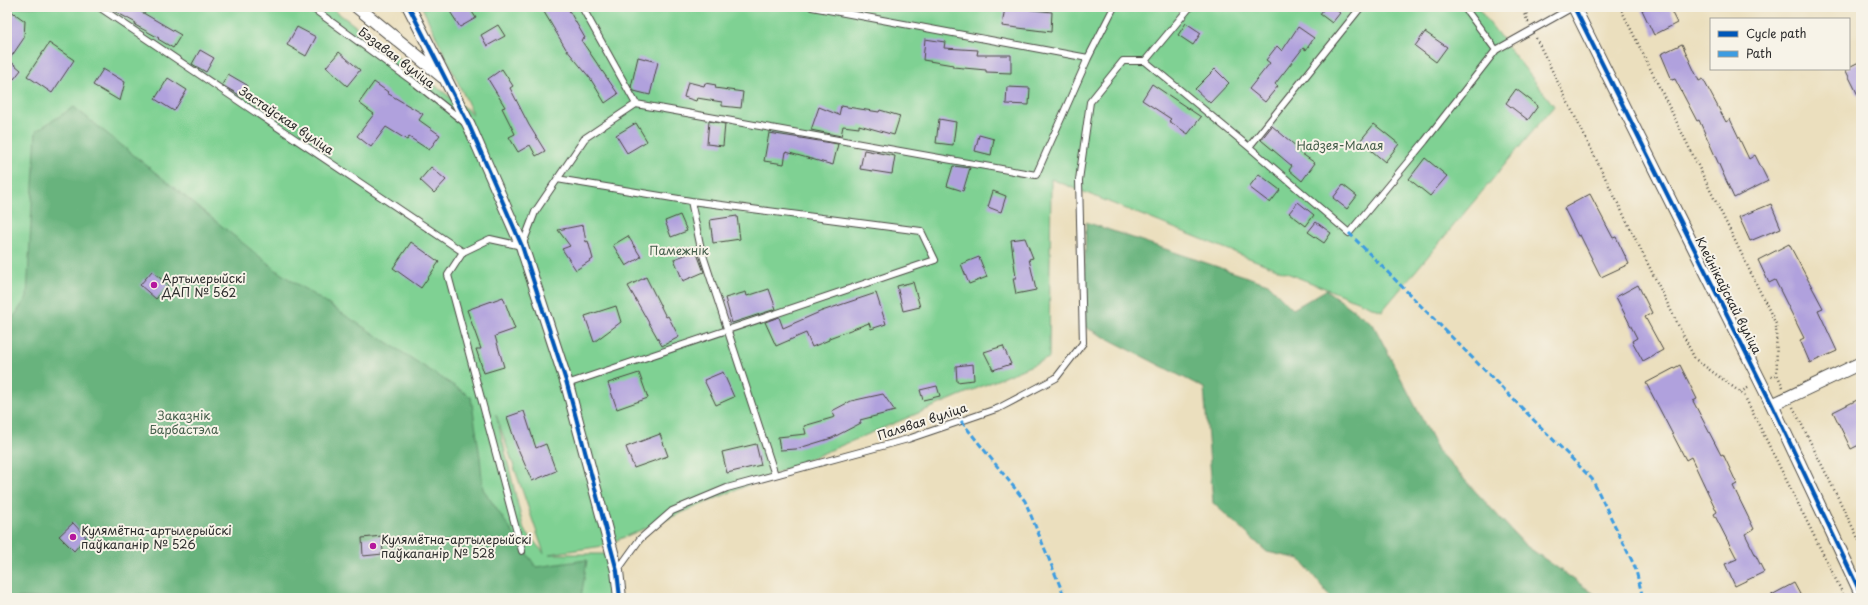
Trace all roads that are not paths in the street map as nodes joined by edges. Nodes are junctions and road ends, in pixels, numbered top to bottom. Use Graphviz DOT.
graph roads {
  1 [pos="99,7"];
  2 [pos="311,7"];
  3 [pos="357,7"];
  4 [pos="409,7"];
  5 [pos="582,7"];
  6 [pos="812,7"];
  7 [pos="1114,7"];
  8 [pos="1190,7"];
  9 [pos="1361,7"];
  10 [pos="1464,7"];
  11 [pos="1573,7"];
  12 [pos="1496,50"];
  13 [pos="1088,58"];
  14 [pos="1145,60"];
  15 [pos="447,80"];
  16 [pos="636,104"];
  17 [pos="469,125"];
  18 [pos="1249,147"];
  19 [pos="557,179"];
  20 [pos="691,201"];
  21 [pos="522,246"];
  22 [pos="463,252"];
  23 [pos="728,330"];
  24 [pos="1861,363"];
  25 [pos="568,384"];
  26 [pos="1772,405"];
  27 [pos="775,475"];
  28 [pos="522,551"];
  29 [pos="617,571"];
  30 [pos="1861,594"];
  31 [pos="620,598"];
  1 -- 22 [label="lane, Застаўская вуліца"];
  2 -- 17 [label="lane, Бэзавая вуліца"];
  3 -- 15 [label="street"];
  4 -- 15 [label="street"];
  5 -- 16 [label="lane"];
  6 -- 13 [label="lane"];
  7 -- 13 [label="lane"];
  8 -- 14 [label="lane"];
  9 -- 18 [label="lane"];
  10 -- 12 [label="lane"];
  11 -- 12 [label="lane"];
  11 -- 26 [label="street, Клейнікаўскай вуліца"];
  12 -- 18 [label="lane"];
  13 -- 16 [label="lane"];
  14 -- 18 [label="lane"];
  14 -- 27 [label="lane, Палявая вуліца"];
  15 -- 17 [label="street"];
  16 -- 19 [label="lane"];
  17 -- 21 [label="street"];
  19 -- 20 [label="lane"];
  19 -- 21 [label="lane"];
  20 -- 23 [label="lane"];
  20 -- 23 [label="lane"];
  21 -- 22 [label="lane"];
  21 -- 25 [label="street"];
  22 -- 28 [label="lane"];
  23 -- 25 [label="lane"];
  23 -- 27 [label="lane"];
  24 -- 26 [label="street"];
  25 -- 29 [label="street"];
  26 -- 30 [label="street, Клейнікаўскай вуліца"];
  27 -- 29 [label="lane, Палявая вуліца"];
  29 -- 31 [label="street"];
}
